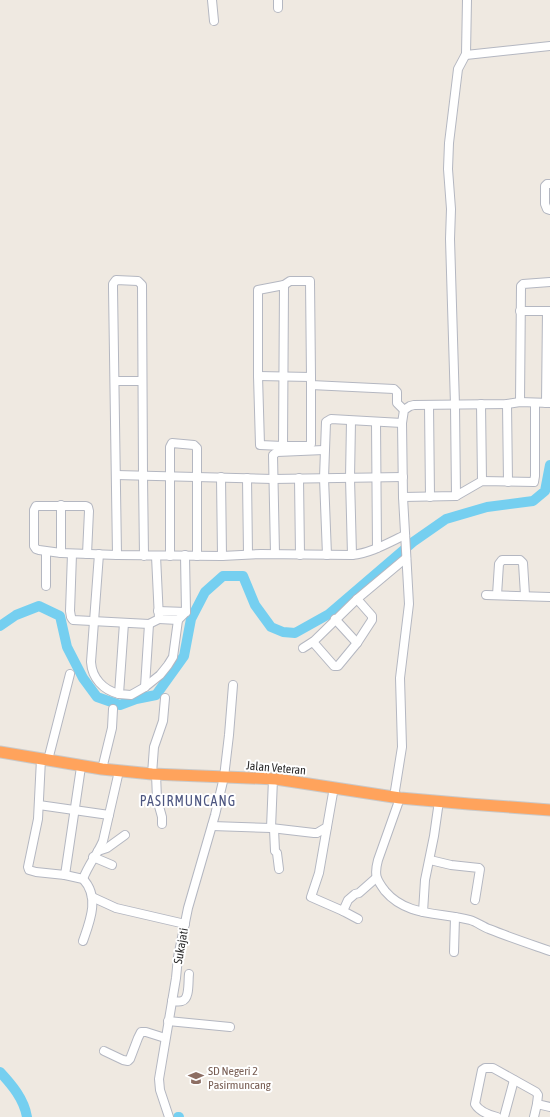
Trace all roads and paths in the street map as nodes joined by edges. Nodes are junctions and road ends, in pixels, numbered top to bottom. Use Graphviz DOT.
graph roads {
  1 [pos="212,0"];
  2 [pos="467,0"];
  3 [pos="214,21"];
  4 [pos="550,46"];
  5 [pos="466,53"];
  6 [pos="550,184"];
  7 [pos="550,210"];
  8 [pos="550,282"];
  9 [pos="284,286"];
  10 [pos="520,311"];
  11 [pos="548,311"];
  12 [pos="258,376"];
  13 [pos="284,377"];
  14 [pos="311,377"];
  15 [pos="115,381"];
  16 [pos="142,381"];
  17 [pos="311,386"];
  18 [pos="520,402"];
  19 [pos="534,403"];
  20 [pos="548,403"];
  21 [pos="481,404"];
  22 [pos="507,404"];
  23 [pos="429,405"];
  24 [pos="455,405"];
  25 [pos="404,410"];
  26 [pos="351,421"];
  27 [pos="376,422"];
  28 [pos="402,423"];
  29 [pos="283,446"];
  30 [pos="324,450"];
  31 [pos="116,475"];
  32 [pos="143,476"];
  33 [pos="169,476"];
  34 [pos="197,477"];
  35 [pos="221,477"];
  36 [pos="376,477"];
  37 [pos="403,477"];
  38 [pos="247,478"];
  39 [pos="299,478"];
  40 [pos="324,478"];
  41 [pos="350,478"];
  42 [pos="273,479"];
  43 [pos="482,481"];
  44 [pos="508,482"];
  45 [pos="456,496"];
  46 [pos="404,497"];
  47 [pos="430,497"];
  48 [pos="61,505"];
  49 [pos="405,538"];
  50 [pos="377,548"];
  51 [pos="46,552"];
  52 [pos="61,553"];
  53 [pos="72,554"];
  54 [pos="87,554"];
  55 [pos="99,554"];
  56 [pos="248,554"];
  57 [pos="274,554"];
  58 [pos="352,554"];
  59 [pos="117,555"];
  60 [pos="300,555"];
  61 [pos="326,555"];
  62 [pos="144,556"];
  63 [pos="156,556"];
  64 [pos="170,556"];
  65 [pos="185,556"];
  66 [pos="197,556"];
  67 [pos="222,556"];
  68 [pos="406,557"];
  69 [pos="46,586"];
  70 [pos="486,595"];
  71 [pos="497,595"];
  72 [pos="525,596"];
  73 [pos="550,597"];
  74 [pos="357,599"];
  75 [pos="186,612"];
  76 [pos="159,615"];
  77 [pos="335,619"];
  78 [pos="178,620"];
  79 [pos="94,622"];
  80 [pos="124,623"];
  81 [pos="149,624"];
  82 [pos="313,642"];
  83 [pos="357,643"];
  84 [pos="303,648"];
  85 [pos="70,674"];
  86 [pos="233,685"];
  87 [pos="145,687"];
  88 [pos="119,694"];
  89 [pos="165,698"];
  90 [pos="113,710"];
  91 [pos="0,752"];
  92 [pos="44,760"];
  93 [pos="81,767"];
  94 [pos="102,770"];
  95 [pos="119,771"];
  96 [pos="154,774"];
  97 [pos="224,777"];
  98 [pos="273,779"];
  99 [pos="334,788"];
  100 [pos="397,797"];
  101 [pos="439,801"];
  102 [pos="39,804"];
  103 [pos="76,809"];
  104 [pos="550,810"];
  105 [pos="109,815"];
  106 [pos="162,824"];
  107 [pos="212,826"];
  108 [pos="327,827"];
  109 [pos="273,829"];
  110 [pos="125,836"];
  111 [pos="96,854"];
  112 [pos="430,860"];
  113 [pos="112,865"];
  114 [pos="279,869"];
  115 [pos="65,875"];
  116 [pos="376,878"];
  117 [pos="83,879"];
  118 [pos="92,897"];
  119 [pos="475,900"];
  120 [pos="343,911"];
  121 [pos="423,912"];
  122 [pos="455,917"];
  123 [pos="358,919"];
  124 [pos="185,924"];
  125 [pos="83,941"];
  126 [pos="550,951"];
  127 [pos="454,952"];
  128 [pos="189,974"];
  129 [pos="172,1001"];
  130 [pos="168,1022"];
  131 [pos="230,1027"];
  132 [pos="165,1038"];
  133 [pos="104,1051"];
  134 [pos="514,1080"];
  135 [pos="537,1104"];
  136 [pos="550,1107"];
  137 [pos="169,1117"];
  138 [pos="497,1117"];
  139 [pos="504,1117"];
  140 [pos="534,1117"];
  1 -- 3 [label="street"];
  2 -- 5 [label="street"];
  4 -- 5 [label="street"];
  5 -- 24 [label="street"];
  6 -- 7 [label="street"];
  8 -- 10 [label="street"];
  9 -- 12 [label="street"];
  9 -- 13 [label="street"];
  9 -- 14 [label="street"];
  10 -- 11 [label="street"];
  10 -- 18 [label="street"];
  11 -- 20 [label="street"];
  12 -- 13 [label="street"];
  12 -- 29 [label="street"];
  13 -- 14 [label="street"];
  13 -- 29 [label="street"];
  14 -- 17 [label="street"];
  15 -- 16 [label="street"];
  15 -- 16 [label="street"];
  15 -- 31 [label="street"];
  16 -- 32 [label="street"];
  17 -- 25 [label="street"];
  17 -- 29 [label="street"];
  18 -- 19 [label="street"];
  18 -- 22 [label="street"];
  19 -- 20 [label="street"];
  19 -- 44 [label="street"];
  21 -- 22 [label="street"];
  21 -- 24 [label="street"];
  21 -- 43 [label="street"];
  22 -- 44 [label="street"];
  23 -- 24 [label="street"];
  23 -- 25 [label="street"];
  23 -- 47 [label="street"];
  24 -- 45 [label="street"];
  25 -- 28 [label="street"];
  26 -- 27 [label="street"];
  26 -- 30 [label="street"];
  26 -- 41 [label="street"];
  27 -- 28 [label="street"];
  27 -- 36 [label="street"];
  28 -- 37 [label="street"];
  30 -- 40 [label="street"];
  30 -- 42 [label="street"];
  31 -- 32 [label="street"];
  31 -- 59 [label="street"];
  32 -- 33 [label="street"];
  32 -- 62 [label="street"];
  33 -- 34 [label="street"];
  33 -- 34 [label="street"];
  33 -- 64 [label="street"];
  34 -- 35 [label="street"];
  34 -- 66 [label="street"];
  35 -- 38 [label="street"];
  35 -- 67 [label="street"];
  36 -- 37 [label="street"];
  36 -- 41 [label="street"];
  36 -- 50 [label="street"];
  37 -- 46 [label="street"];
  38 -- 42 [label="street"];
  38 -- 56 [label="street"];
  39 -- 40 [label="street"];
  39 -- 42 [label="street"];
  39 -- 60 [label="street"];
  40 -- 41 [label="street"];
  40 -- 61 [label="street"];
  41 -- 58 [label="street"];
  42 -- 57 [label="street"];
  43 -- 44 [label="street"];
  43 -- 45 [label="street"];
  45 -- 47 [label="street"];
  46 -- 47 [label="street"];
  46 -- 49 [label="street"];
  48 -- 51 [label="street"];
  48 -- 52 [label="street"];
  48 -- 54 [label="street"];
  49 -- 50 [label="street"];
  49 -- 68 [label="street"];
  50 -- 58 [label="street"];
  51 -- 52 [label="street"];
  51 -- 69 [label="street"];
  52 -- 53 [label="street"];
  53 -- 54 [label="street"];
  53 -- 79 [label="street"];
  54 -- 55 [label="street"];
  55 -- 59 [label="street"];
  55 -- 79 [label="street"];
  56 -- 57 [label="street"];
  56 -- 67 [label="street"];
  57 -- 60 [label="street"];
  58 -- 61 [label="street"];
  59 -- 62 [label="street"];
  60 -- 61 [label="street"];
  62 -- 63 [label="street"];
  63 -- 64 [label="street"];
  63 -- 76 [label="street"];
  64 -- 65 [label="street"];
  65 -- 66 [label="street"];
  65 -- 75 [label="street"];
  66 -- 67 [label="street"];
  68 -- 74 [label="street"];
  68 -- 100 [label="street"];
  70 -- 71 [label="street"];
  71 -- 72 [label="street"];
  71 -- 72 [label="street"];
  72 -- 73 [label="street"];
  74 -- 77 [label="street"];
  74 -- 83 [label="street"];
  75 -- 76 [label="street"];
  75 -- 78 [label="street"];
  76 -- 78 [label="street"];
  76 -- 81 [label="street"];
  77 -- 82 [label="street"];
  77 -- 83 [label="street"];
  78 -- 87 [label="street"];
  79 -- 80 [label="street"];
  79 -- 88 [label="street"];
  80 -- 81 [label="street"];
  80 -- 88 [label="street"];
  81 -- 87 [label="street"];
  82 -- 83 [label="street"];
  82 -- 84 [label="street"];
  85 -- 92 [label="street"];
  86 -- 97 [label="street, Sukajati"];
  87 -- 88 [label="street"];
  89 -- 96 [label="street"];
  90 -- 94 [label="street"];
  91 -- 92 [label="highway, Jalan Veteran"];
  92 -- 93 [label="highway, Jalan Veteran"];
  92 -- 102 [label="street"];
  93 -- 94 [label="highway, Jalan Veteran"];
  93 -- 103 [label="street"];
  94 -- 95 [label="highway, Jalan Veteran"];
  95 -- 96 [label="highway, Jalan Veteran"];
  95 -- 105 [label="street"];
  96 -- 97 [label="highway, Jalan Veteran"];
  96 -- 106 [label="street"];
  97 -- 98 [label="highway, Jalan Veteran"];
  97 -- 107 [label="street, Sukajati"];
  98 -- 99 [label="highway, Jalan Veteran"];
  98 -- 109 [label="street"];
  99 -- 100 [label="highway, Jalan Veteran"];
  99 -- 108 [label="street"];
  100 -- 101 [label="highway, Jalan Veteran"];
  100 -- 116 [label="street"];
  101 -- 104 [label="highway, Jalan Veteran"];
  101 -- 112 [label="street"];
  102 -- 103 [label="street"];
  102 -- 115 [label="street"];
  103 -- 105 [label="street"];
  103 -- 115 [label="street"];
  105 -- 111 [label="street"];
  107 -- 109 [label="street"];
  107 -- 124 [label="street, Sukajati"];
  108 -- 109 [label="street"];
  108 -- 120 [label="street"];
  109 -- 114 [label="street"];
  110 -- 111 [label="street"];
  111 -- 113 [label="street"];
  111 -- 117 [label="street"];
  112 -- 119 [label="street"];
  112 -- 121 [label="street"];
  115 -- 117 [label="street"];
  116 -- 120 [label="street"];
  116 -- 121 [label="street"];
  117 -- 118 [label="street"];
  118 -- 124 [label="street"];
  118 -- 125 [label="street"];
  120 -- 123 [label="street"];
  121 -- 122 [label="street"];
  122 -- 126 [label="street"];
  122 -- 127 [label="street"];
  124 -- 129 [label="street, Sukajati"];
  128 -- 129 [label="street"];
  129 -- 130 [label="street, Sukajati"];
  130 -- 131 [label="street"];
  130 -- 132 [label="street, Sukajati"];
  132 -- 133 [label="street"];
  132 -- 137 [label="street, Sukajati"];
  134 -- 135 [label="street"];
  134 -- 138 [label="street"];
  134 -- 139 [label="street"];
  135 -- 136 [label="street"];
  135 -- 140 [label="street"];
}
